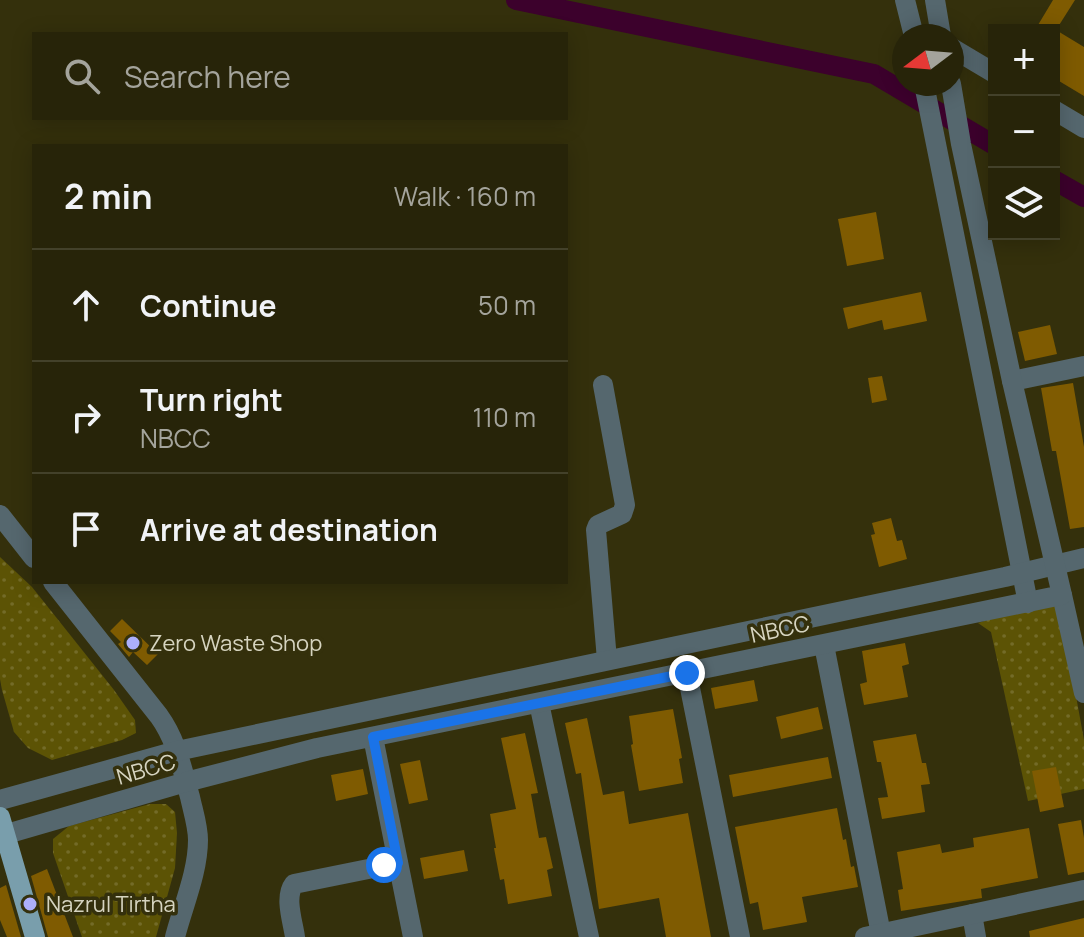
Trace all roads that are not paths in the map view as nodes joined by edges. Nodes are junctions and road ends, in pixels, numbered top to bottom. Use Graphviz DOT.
graph roads {
  1 [pos="905,0"];
  2 [pos="935,0"];
  3 [pos="911,24"];
  4 [pos="939,24"];
  5 [pos="964,55"];
  6 [pos="988,69"];
  7 [pos="927,96"];
  8 [pos="953,96"];
  9 [pos="1060,114"];
  10 [pos="1084,128"];
  11 [pos="1084,366"];
  12 [pos="1012,381"];
  13 [pos="603,385"];
  14 [pos="0,515"];
  15 [pos="32,555"];
  16 [pos="1084,558"];
  17 [pos="1054,564"];
  18 [pos="1022,572"];
  19 [pos="55,584"];
  20 [pos="1062,595"];
  21 [pos="1028,603"];
  22 [pos="824,645"];
  23 [pos="607,660"];
  24 [pos="687,673"];
  25 [pos="1084,693"];
  26 [pos="539,703"];
  27 [pos="373,737"];
  28 [pos="177,751"];
  29 [pos="186,782"];
  30 [pos="0,800"];
  31 [pos="2,829"];
  32 [pos="398,863"];
  33 [pos="1084,890"];
  34 [pos="972,914"];
  35 [pos="873,936"];
  36 [pos="35,937"];
  37 [pos="175,937"];
  38 [pos="295,937"];
  39 [pos="413,937"];
  40 [pos="589,937"];
  41 [pos="740,937"];
  42 [pos="976,937"];
  1 -- 3 [label="street"];
  2 -- 4 [label="street"];
  5 -- 6 [label="street"];
  7 -- 18 [label="street"];
  8 -- 12 [label="street"];
  9 -- 10 [label="street"];
  11 -- 12 [label="street"];
  12 -- 17 [label="street"];
  13 -- 23 [label="street"];
  14 -- 15 [label="street"];
  16 -- 17 [label="street"];
  17 -- 18 [label="street"];
  17 -- 20 [label="street"];
  18 -- 21 [label="street"];
  18 -- 23 [label="street"];
  19 -- 28 [label="street"];
  20 -- 21 [label="street, NBCC"];
  20 -- 25 [label="street"];
  21 -- 22 [label="street, NBCC"];
  22 -- 24 [label="street, NBCC"];
  22 -- 35 [label="street"];
  23 -- 28 [label="street"];
  24 -- 26 [label="street, NBCC"];
  24 -- 41 [label="street"];
  26 -- 27 [label="street, NBCC"];
  26 -- 40 [label="street"];
  27 -- 29 [label="street, NBCC"];
  27 -- 32 [label="street"];
  28 -- 29 [label="street"];
  28 -- 30 [label="street"];
  29 -- 31 [label="street, NBCC"];
  29 -- 37 [label="street"];
  31 -- 36 [label="main road"];
  32 -- 38 [label="street"];
  32 -- 39 [label="street"];
  33 -- 34 [label="street"];
  34 -- 35 [label="street"];
  34 -- 42 [label="street"];
}
